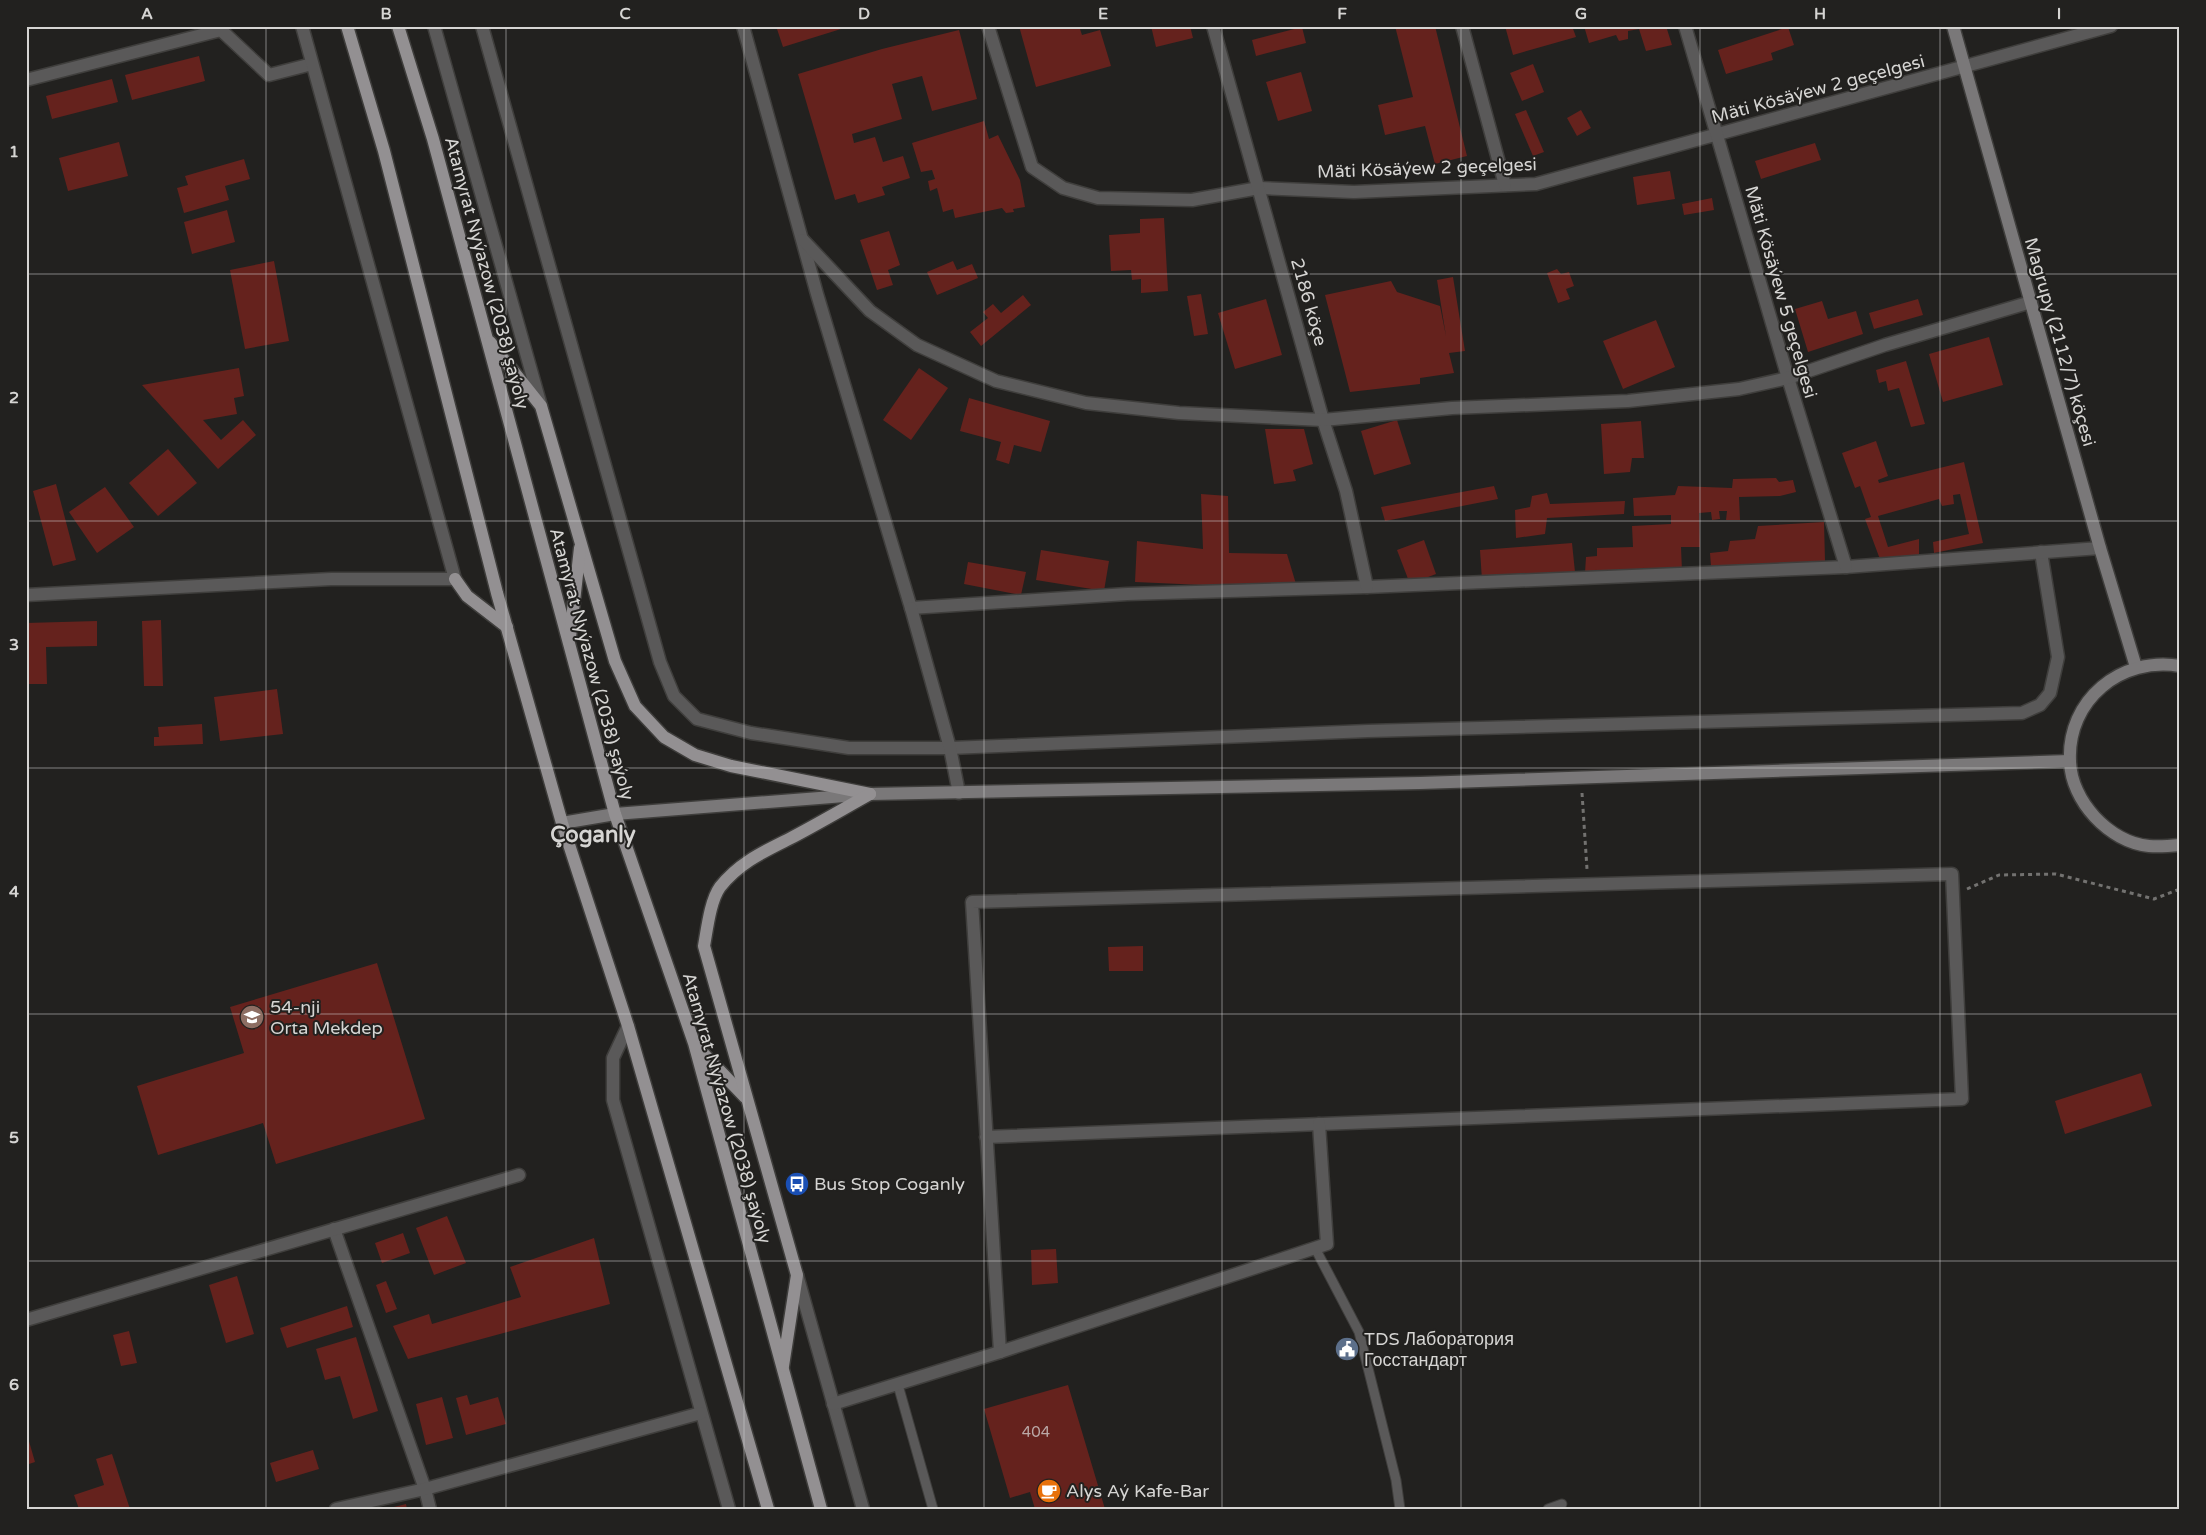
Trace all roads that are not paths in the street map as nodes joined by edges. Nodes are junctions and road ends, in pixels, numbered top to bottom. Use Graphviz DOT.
graph roads {
  1 [pos="302,26"];
  2 [pos="347,26"];
  3 [pos="398,26"];
  4 [pos="434,26"];
  5 [pos="482,26"];
  6 [pos="743,26"];
  7 [pos="988,26"];
  8 [pos="1213,26"];
  9 [pos="1462,26"];
  10 [pos="1685,26"];
  11 [pos="1953,26"];
  12 [pos="2111,26"];
  13 [pos="312,64"];
  14 [pos="1964,66"];
  15 [pos="26,79"];
  16 [pos="1717,134"];
  17 [pos="1505,185"];
  18 [pos="1259,188"];
  19 [pos="801,238"];
  20 [pos="2031,302"];
  21 [pos="486,338"];
  22 [pos="1788,378"];
  23 [pos="541,406"];
  24 [pos="1323,420"];
  25 [pos="580,542"];
  26 [pos="2100,548"];
  27 [pos="2041,552"];
  28 [pos="1846,567"];
  29 [pos="455,579"];
  30 [pos="1367,587"];
  31 [pos="26,595"];
  32 [pos="911,608"];
  33 [pos="507,627"];
  34 [pos="569,644"];
  35 [pos="2180,666"];
  36 [pos="2136,667"];
  37 [pos="950,748"];
  38 [pos="2070,762"];
  39 [pos="960,793"];
  40 [pos="870,794"];
  41 [pos="615,814"];
  42 [pos="562,823"];
  43 [pos="2180,845"];
  44 [pos="628,1026"];
  45 [pos="694,1043"];
  46 [pos="747,1099"];
  47 [pos="1319,1124"];
  48 [pos="986,1137"];
  49 [pos="519,1175"];
  50 [pos="334,1229"];
  51 [pos="1315,1248"];
  52 [pos="797,1275"];
  53 [pos="26,1320"];
  54 [pos="1000,1352"];
  55 [pos="782,1371"];
  56 [pos="898,1385"];
  57 [pos="833,1404"];
  58 [pos="701,1413"];
  59 [pos="425,1489"];
  60 [pos="1562,1504"];
  61 [pos="336,1509"];
  62 [pos="430,1509"];
  63 [pos="729,1509"];
  64 [pos="768,1509"];
  65 [pos="822,1509"];
  66 [pos="863,1509"];
  67 [pos="933,1509"];
  68 [pos="1400,1509"];
  69 [pos="1548,1509"];
  1 -- 13 [label="street"];
  2 -- 33 [label="main road"];
  3 -- 21 [label="main road, Atamyrat Nyýazow (2038) şaýoly"];
  4 -- 23 [label="street"];
  5 -- 37 [label="street"];
  6 -- 19 [label="street"];
  7 -- 18 [label="street, Mäti Kösäýew 2 geçelgesi"];
  8 -- 18 [label="street, 2186 köçe"];
  9 -- 17 [label="street"];
  10 -- 16 [label="street, Mäti Kösäýew 5 geçelgesi"];
  11 -- 14 [label="street, Magrupy (2112/7) köçesi"];
  12 -- 14 [label="street, Mäti Kösäýew 2 geçelgesi"];
  13 -- 15 [label="street"];
  13 -- 29 [label="street"];
  14 -- 16 [label="street, Mäti Kösäýew 2 geçelgesi"];
  14 -- 20 [label="street, Magrupy (2112/7) köçesi"];
  16 -- 17 [label="street, Mäti Kösäýew 2 geçelgesi"];
  16 -- 22 [label="street, Mäti Kösäýew 5 geçelgesi"];
  17 -- 18 [label="street, Mäti Kösäýew 2 geçelgesi"];
  18 -- 24 [label="street, 2186 köçe"];
  19 -- 24 [label="street"];
  19 -- 32 [label="street"];
  20 -- 22 [label="street"];
  20 -- 26 [label="street, Magrupy (2112/7) köçesi"];
  21 -- 23 [label="main road"];
  21 -- 34 [label="main road, Atamyrat Nyýazow (2038) şaýoly"];
  22 -- 24 [label="street"];
  22 -- 28 [label="street, Mäti Kösäýew 5 geçelgesi"];
  23 -- 25 [label="main road"];
  24 -- 30 [label="street, 2186 köçe"];
  25 -- 34 [label="main road"];
  25 -- 40 [label="main road"];
  26 -- 27 [label="street"];
  26 -- 36 [label="street, Magrupy (2112/7) köçesi"];
  27 -- 28 [label="street"];
  27 -- 37 [label="street"];
  28 -- 30 [label="street"];
  29 -- 31 [label="street"];
  29 -- 33 [label="main road"];
  30 -- 32 [label="street"];
  32 -- 37 [label="street"];
  33 -- 42 [label="main road"];
  34 -- 41 [label="main road, Atamyrat Nyýazow (2038) şaýoly"];
  35 -- 36 [label="street"];
  36 -- 38 [label="street"];
  37 -- 39 [label="street"];
  38 -- 39 [label="street"];
  38 -- 43 [label="street"];
  39 -- 40 [label="street"];
  40 -- 41 [label="street"];
  40 -- 46 [label="main road"];
  41 -- 42 [label="street"];
  41 -- 45 [label="main road, Atamyrat Nyýazow (2038) şaýoly"];
  42 -- 44 [label="main road"];
  44 -- 58 [label="street"];
  44 -- 64 [label="main road"];
  45 -- 46 [label="main road"];
  45 -- 55 [label="main road, Atamyrat Nyýazow (2038) şaýoly"];
  46 -- 52 [label="main road"];
  47 -- 48 [label="street"];
  47 -- 48 [label="street"];
  47 -- 51 [label="street"];
  48 -- 54 [label="street"];
  49 -- 50 [label="street"];
  50 -- 53 [label="street"];
  50 -- 59 [label="street"];
  51 -- 54 [label="street"];
  51 -- 68 [label="lane"];
  52 -- 55 [label="main road"];
  52 -- 57 [label="street"];
  54 -- 56 [label="street"];
  55 -- 65 [label="main road, Atamyrat Nyýazow (2038) şaýoly"];
  56 -- 57 [label="street"];
  56 -- 67 [label="lane"];
  57 -- 66 [label="street"];
  58 -- 59 [label="street"];
  58 -- 63 [label="street"];
  59 -- 61 [label="street"];
  59 -- 62 [label="street"];
  60 -- 69 [label="lane"];
}
